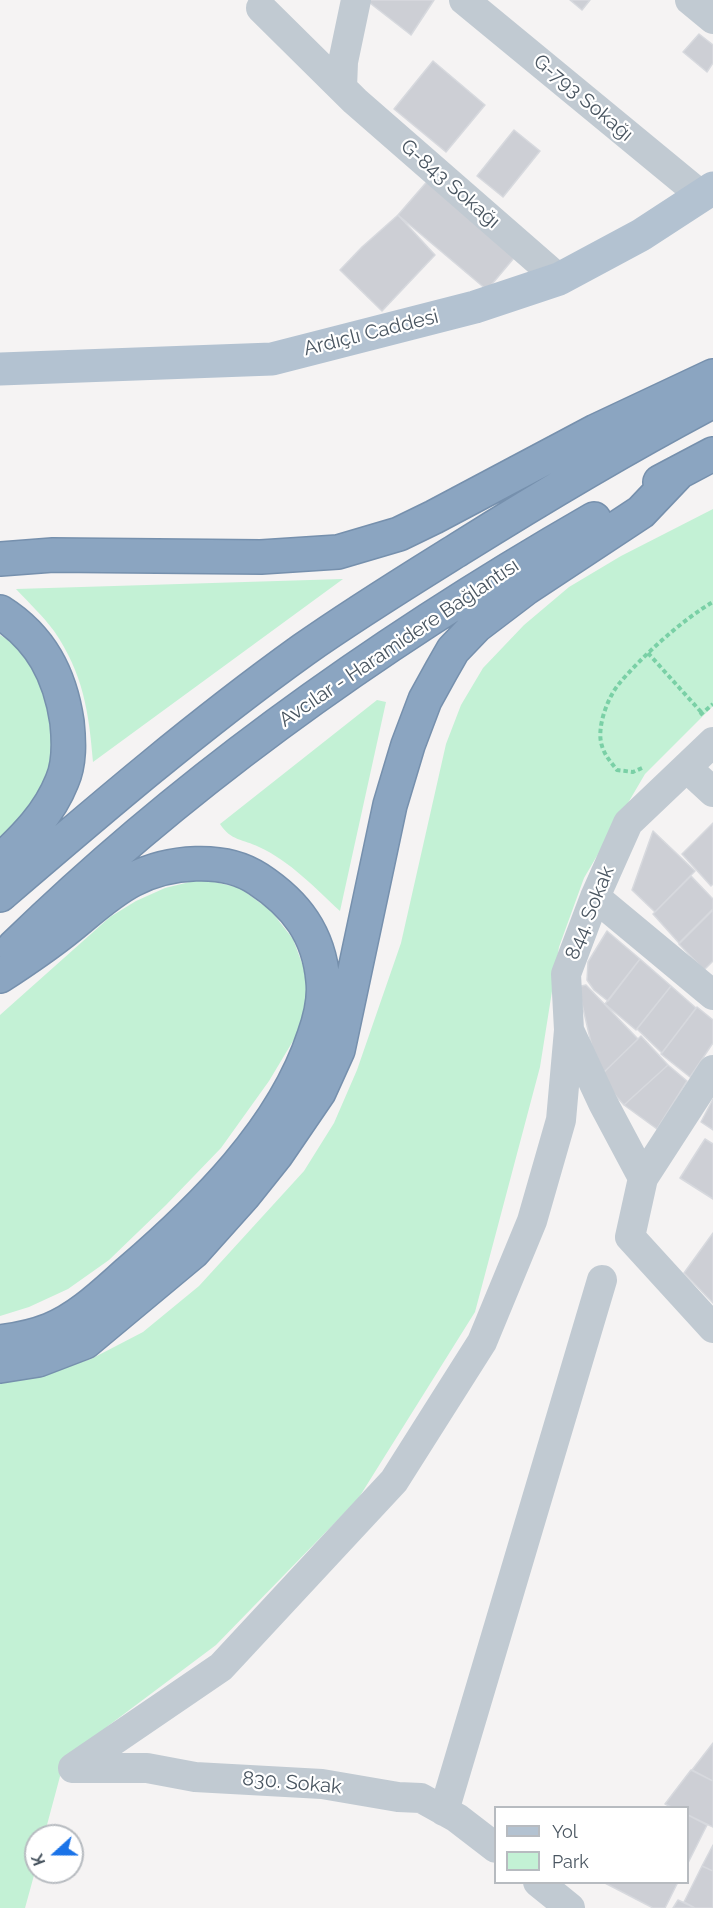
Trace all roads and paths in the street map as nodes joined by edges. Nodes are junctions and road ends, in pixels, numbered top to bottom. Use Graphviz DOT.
graph roads {
  1 [pos="356,0"];
  2 [pos="464,0"];
  3 [pos="690,0"];
  4 [pos="261,8"];
  5 [pos="713,19"];
  6 [pos="342,88"];
  7 [pos="707,192"];
  8 [pos="559,279"];
  9 [pos="0,369"];
  10 [pos="713,376"];
  11 [pos="713,401"];
  12 [pos="713,454"];
  13 [pos="679,472"];
  14 [pos="0,559"];
  15 [pos="713,602"];
  16 [pos="0,612"];
  17 [pos="648,653"];
  18 [pos="713,704"];
  19 [pos="702,713"];
  20 [pos="704,731"];
  21 [pos="650,765"];
  22 [pos="687,768"];
  23 [pos="713,792"];
  24 [pos="0,861"];
  25 [pos="0,895"];
  26 [pos="595,897"];
  27 [pos="0,961"];
  28 [pos="0,976"];
  29 [pos="713,995"];
  30 [pos="569,1030"];
  31 [pos="713,1070"];
  32 [pos="643,1178"];
  33 [pos="602,1280"];
  34 [pos="713,1328"];
  35 [pos="0,1342"];
  36 [pos="0,1366"];
  37 [pos="444,1811"];
  38 [pos="494,1847"];
  39 [pos="540,1884"];
  40 [pos="570,1908"];
  1 -- 6 [label="street"];
  2 -- 7 [label="street, G-793 Sokağı"];
  3 -- 5 [label="street"];
  4 -- 6 [label="street, G-843 Sokağı"];
  6 -- 8 [label="street, G-843 Sokağı"];
  7 -- 8 [label="main road, Ardıçlı Caddesi"];
  8 -- 9 [label="main road, Ardıçlı Caddesi"];
  10 -- 14 [label="highway"];
  11 -- 25 [label="highway"];
  12 -- 13 [label="highway, Avcılar - Haramidere Bağlantısı"];
  13 -- 27 [label="highway, Avcılar - Haramidere Bağlantısı"];
  13 -- 36 [label="highway"];
  15 -- 17 [label="path"];
  16 -- 24 [label="highway"];
  17 -- 19 [label="path"];
  17 -- 21 [label="path"];
  18 -- 19 [label="path"];
  19 -- 20 [label="path"];
  20 -- 22 [label="street, 844. Sokak"];
  22 -- 23 [label="street"];
  22 -- 26 [label="street, 844. Sokak"];
  26 -- 29 [label="street"];
  26 -- 30 [label="street, 844. Sokak"];
  28 -- 35 [label="highway"];
  30 -- 32 [label="street, 844. Sokak"];
  30 -- 37 [label="street, 830. Sokak"];
  31 -- 32 [label="street"];
  32 -- 34 [label="street"];
  33 -- 37 [label="street"];
  37 -- 38 [label="street, 830. Sokak"];
  39 -- 40 [label="street"];
}
